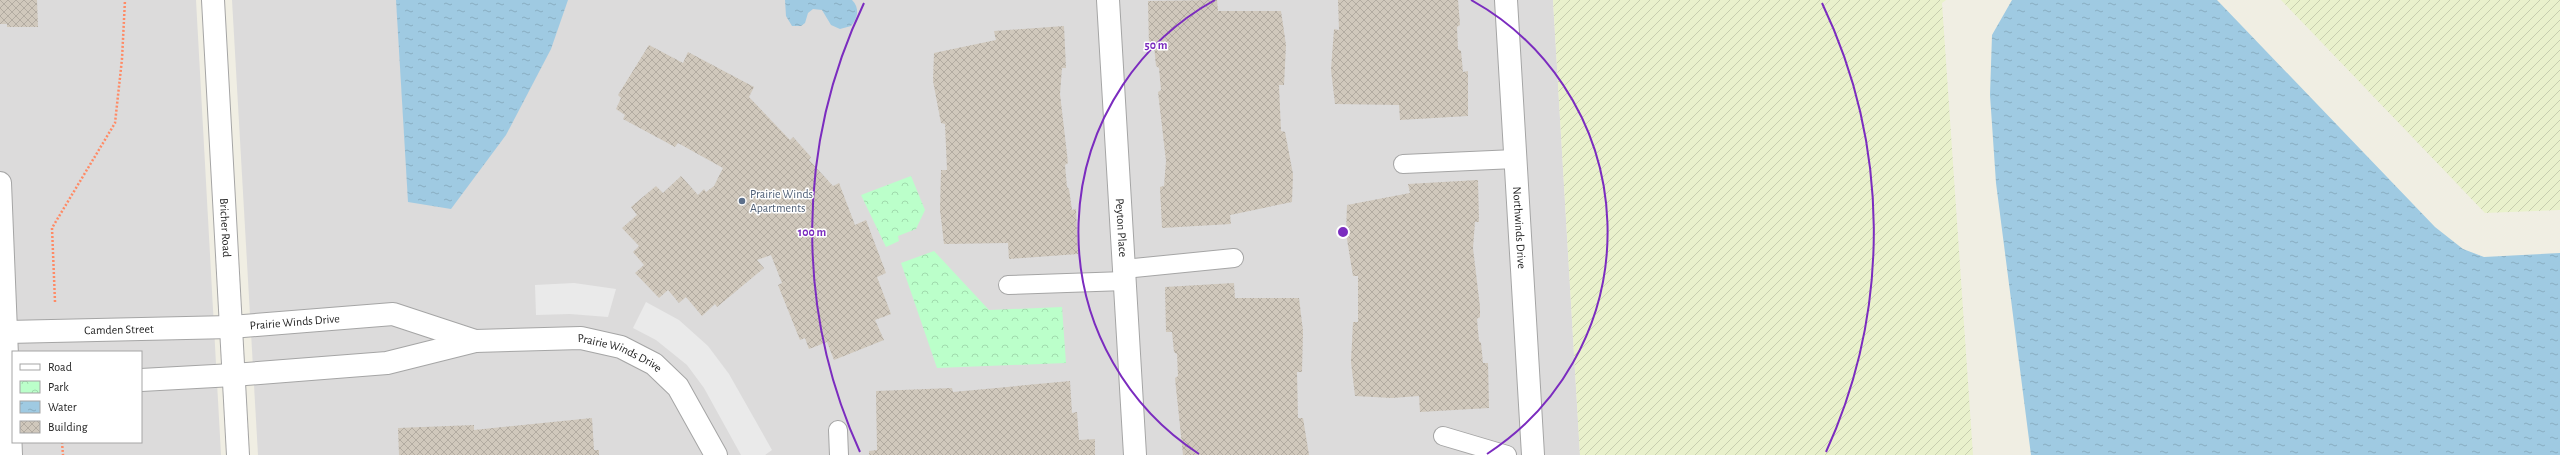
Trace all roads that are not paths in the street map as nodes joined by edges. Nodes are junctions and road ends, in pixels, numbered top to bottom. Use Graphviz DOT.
graph roads {
  1 [pos="213,0"];
  2 [pos="1108,0"];
  3 [pos="1506,0"];
  4 [pos="1515,159"];
  5 [pos="1403,164"];
  6 [pos="0,183"];
  7 [pos="1234,258"];
  8 [pos="1124,275"];
  9 [pos="1008,285"];
  10 [pos="231,327"];
  11 [pos="7,332"];
  12 [pos="475,340"];
  13 [pos="233,375"];
  14 [pos="142,380"];
  15 [pos="11,386"];
  16 [pos="838,430"];
  17 [pos="1443,436"];
  18 [pos="11,455"];
  19 [pos="238,455"];
  20 [pos="716,455"];
  21 [pos="839,455"];
  22 [pos="1135,455"];
  23 [pos="1507,455"];
  24 [pos="1529,455"];
  1 -- 10 [label="street, Bricher Road"];
  2 -- 8 [label="street, Peyton Place"];
  3 -- 4 [label="street, Northwinds Drive"];
  4 -- 5 [label="lane"];
  4 -- 24 [label="street, Northwinds Drive"];
  6 -- 11 [label="street"];
  7 -- 8 [label="lane"];
  8 -- 9 [label="lane"];
  8 -- 22 [label="street, Peyton Place"];
  10 -- 11 [label="street, Camden Street"];
  10 -- 12 [label="street, Prairie Winds Drive"];
  10 -- 13 [label="street, Bricher Road"];
  11 -- 15 [label="street"];
  12 -- 13 [label="street, Prairie Winds Drive"];
  12 -- 20 [label="street, Prairie Winds Drive"];
  13 -- 14 [label="street"];
  13 -- 19 [label="street, Bricher Road"];
  15 -- 18 [label="street"];
  16 -- 21 [label="lane"];
  17 -- 23 [label="lane"];
}
